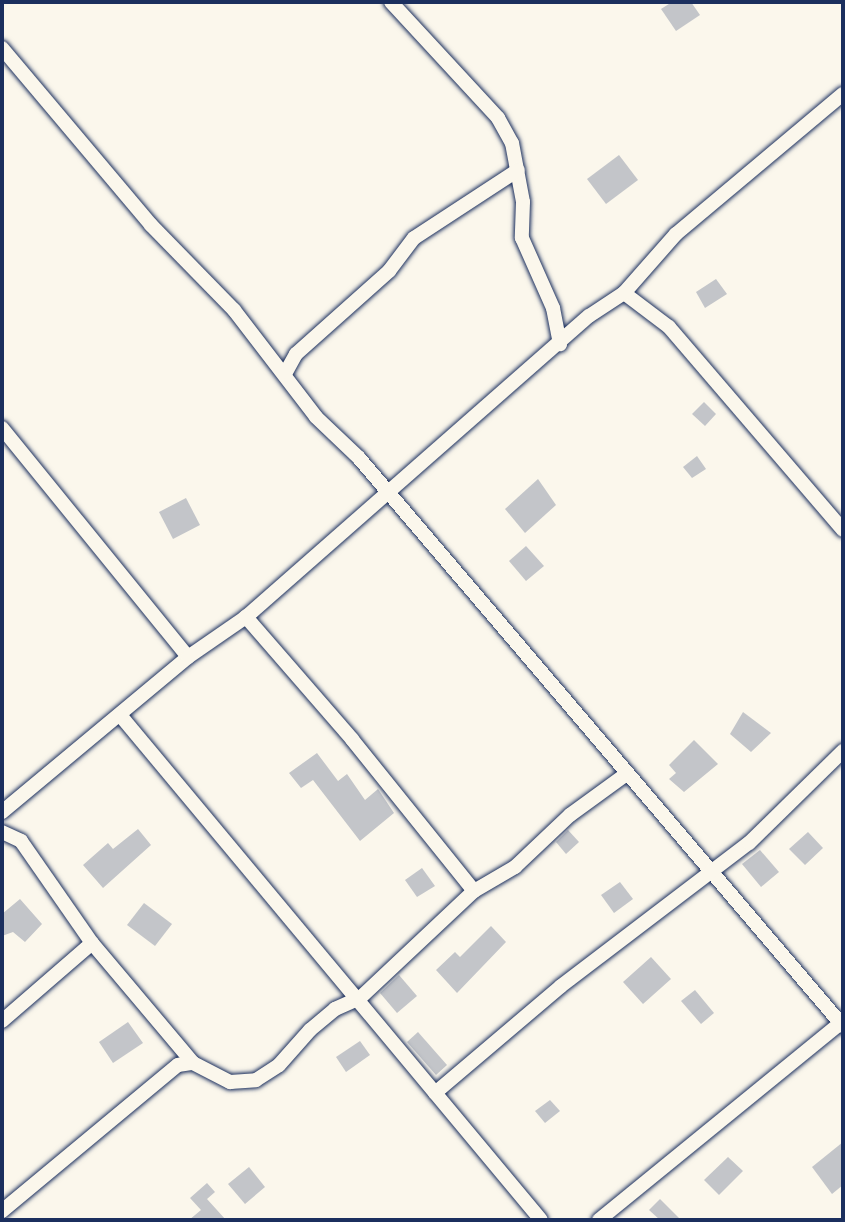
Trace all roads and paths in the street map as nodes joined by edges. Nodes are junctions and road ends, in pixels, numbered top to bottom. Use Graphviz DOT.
graph roads {
  1 [pos="391,2"];
  2 [pos="2,48"];
  3 [pos="843,94"];
  4 [pos="519,170"];
  5 [pos="624,293"];
  6 [pos="560,344"];
  7 [pos="286,372"];
  8 [pos="2,428"];
  9 [pos="385,495"];
  10 [pos="843,530"];
  11 [pos="246,617"];
  12 [pos="188,657"];
  13 [pos="120,715"];
  14 [pos="843,751"];
  15 [pos="625,775"];
  16 [pos="2,812"];
  17 [pos="2,832"];
  18 [pos="710,874"];
  19 [pos="474,891"];
  20 [pos="92,943"];
  21 [pos="360,998"];
  22 [pos="2,1021"];
  23 [pos="843,1024"];
  24 [pos="193,1063"];
  25 [pos="435,1093"];
  26 [pos="2,1211"];
  27 [pos="541,1220"];
  28 [pos="598,1220"];
  1 -- 4 [label="street"];
  2 -- 7 [label="street"];
  3 -- 5 [label="street"];
  4 -- 6 [label="street"];
  4 -- 7 [label="street"];
  5 -- 6 [label="street"];
  5 -- 10 [label="street"];
  6 -- 9 [label="street"];
  7 -- 9 [label="street"];
  8 -- 12 [label="street"];
  9 -- 11 [label="street"];
  9 -- 15 [label="street"];
  11 -- 12 [label="street"];
  11 -- 19 [label="street"];
  12 -- 13 [label="street"];
  13 -- 16 [label="street"];
  13 -- 21 [label="street"];
  14 -- 18 [label="street"];
  15 -- 18 [label="street"];
  15 -- 19 [label="street"];
  17 -- 20 [label="street"];
  18 -- 23 [label="street"];
  18 -- 25 [label="street"];
  19 -- 21 [label="street"];
  20 -- 22 [label="street"];
  20 -- 24 [label="street"];
  21 -- 24 [label="street"];
  21 -- 25 [label="street"];
  23 -- 28 [label="street"];
  24 -- 26 [label="street"];
  25 -- 27 [label="street"];
}
